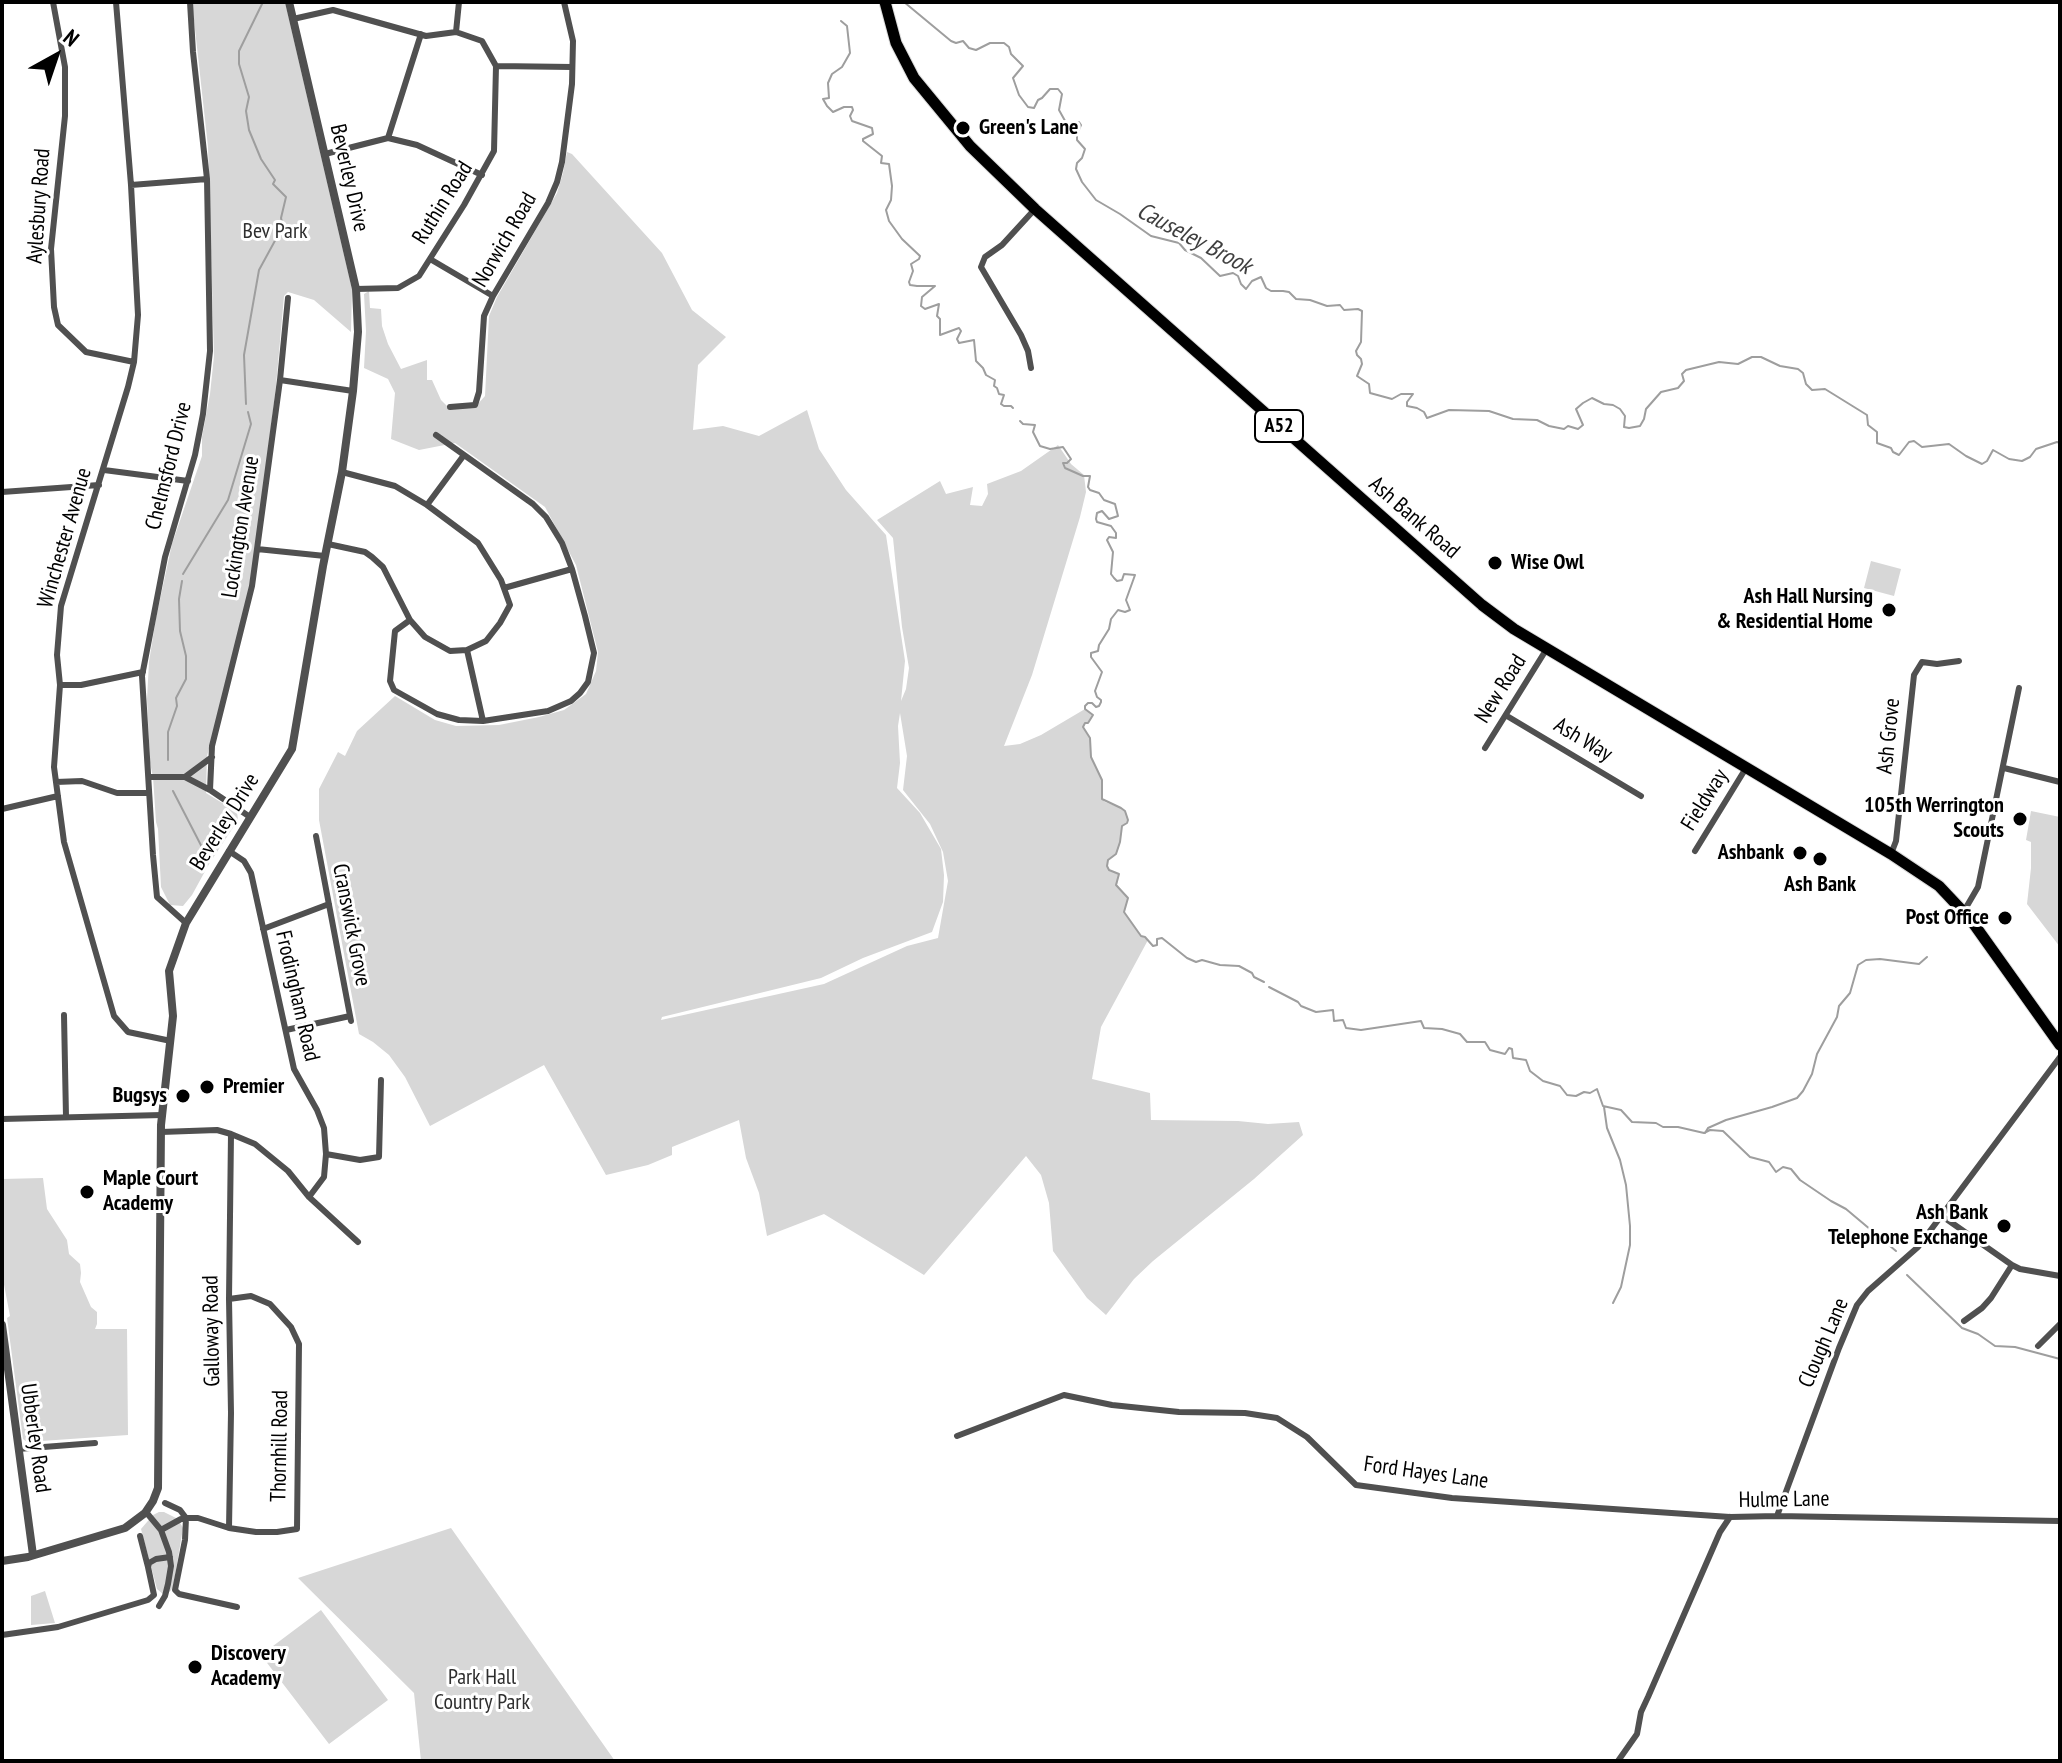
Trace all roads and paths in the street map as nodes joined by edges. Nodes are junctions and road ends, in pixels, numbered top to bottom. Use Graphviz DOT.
graph roads {
  1 [pos="53,2"];
  2 [pos="116,2"];
  3 [pos="190,2"];
  4 [pos="289,2"];
  5 [pos="328,2"];
  6 [pos="459,2"];
  7 [pos="564,2"];
  8 [pos="885,2"];
  9 [pos="328,11"];
  10 [pos="293,19"];
  11 [pos="456,32"];
  12 [pos="421,34"];
  13 [pos="496,66"];
  14 [pos="572,67"];
  15 [pos="388,138"];
  16 [pos="325,154"];
  17 [pos="482,175"];
  18 [pos="207,179"];
  19 [pos="131,185"];
  20 [pos="1035,209"];
  21 [pos="430,259"];
  22 [pos="356,289"];
  23 [pos="493,296"];
  24 [pos="288,298"];
  25 [pos="134,362"];
  26 [pos="1031,368"];
  27 [pos="280,380"];
  28 [pos="353,391"];
  29 [pos="450,407"];
  30 [pos="436,435"];
  31 [pos="464,455"];
  32 [pos="104,470"];
  33 [pos="342,472"];
  34 [pos="188,481"];
  35 [pos="99,485"];
  36 [pos="2,492"];
  37 [pos="427,505"];
  38 [pos="328,544"];
  39 [pos="257,549"];
  40 [pos="325,556"];
  41 [pos="572,569"];
  42 [pos="504,588"];
  43 [pos="410,620"];
  44 [pos="467,650"];
  45 [pos="1546,650"];
  46 [pos="1959,661"];
  47 [pos="143,672"];
  48 [pos="60,685"];
  49 [pos="2019,688"];
  50 [pos="1507,716"];
  51 [pos="483,721"];
  52 [pos="1485,748"];
  53 [pos="212,757"];
  54 [pos="1746,768"];
  55 [pos="2004,768"];
  56 [pos="149,777"];
  57 [pos="185,777"];
  58 [pos="56,782"];
  59 [pos="2060,782"];
  60 [pos="210,790"];
  61 [pos="149,793"];
  62 [pos="58,796"];
  63 [pos="1641,796"];
  64 [pos="2,809"];
  65 [pos="250,817"];
  66 [pos="316,836"];
  67 [pos="229,851"];
  68 [pos="1695,851"];
  69 [pos="1891,854"];
  70 [pos="329,904"];
  71 [pos="1964,911"];
  72 [pos="186,923"];
  73 [pos="263,929"];
  74 [pos="64,1015"];
  75 [pos="286,1030"];
  76 [pos="171,1041"];
  77 [pos="2060,1045"];
  78 [pos="2060,1057"];
  79 [pos="381,1080"];
  80 [pos="162,1115"];
  81 [pos="66,1117"];
  82 [pos="2,1119"];
  83 [pos="161,1132"];
  84 [pos="231,1134"];
  85 [pos="326,1154"];
  86 [pos="309,1197"];
  87 [pos="1942,1216"];
  88 [pos="358,1242"];
  89 [pos="2012,1265"];
  90 [pos="2060,1276"];
  91 [pos="229,1299"];
  92 [pos="1971,1316"];
  93 [pos="1964,1321"];
  94 [pos="1977,1323"];
  95 [pos="2060,1324"];
  96 [pos="3,1331"];
  97 [pos="2044,1345"];
  98 [pos="957,1436"];
  99 [pos="95,1443"];
  100 [pos="18,1449"];
  101 [pos="165,1503"];
  102 [pos="146,1512"];
  103 [pos="1777,1516"];
  104 [pos="1730,1517"];
  105 [pos="186,1518"];
  106 [pos="2060,1521"];
  107 [pos="229,1528"];
  108 [pos="161,1530"];
  109 [pos="140,1536"];
  110 [pos="33,1555"];
  111 [pos="170,1557"];
  112 [pos="2,1561"];
  113 [pos="148,1567"];
  114 [pos="159,1606"];
  115 [pos="237,1607"];
  116 [pos="2,1635"];
  117 [pos="1618,1761"];
  1 -- 25 [label="street, Aylesbury Road"];
  2 -- 19 [label="street, Winchester Avenue"];
  3 -- 18 [label="street, Chelmsford Drive"];
  4 -- 10 [label="street, Beverley Drive"];
  5 -- 9 [label="street"];
  6 -- 11 [label="street"];
  7 -- 14 [label="street, Norwich Road"];
  8 -- 20 [label="highway, Ash Bank Road / A52"];
  9 -- 10 [label="street"];
  9 -- 12 [label="street"];
  10 -- 16 [label="street, Beverley Drive"];
  11 -- 12 [label="street"];
  11 -- 13 [label="street"];
  12 -- 15 [label="street"];
  13 -- 14 [label="street"];
  13 -- 17 [label="street, Ruthin Road"];
  14 -- 23 [label="street, Norwich Road"];
  15 -- 16 [label="street"];
  15 -- 17 [label="street"];
  16 -- 22 [label="street, Beverley Drive"];
  17 -- 21 [label="street, Ruthin Road"];
  18 -- 19 [label="street"];
  18 -- 34 [label="street, Chelmsford Drive"];
  19 -- 25 [label="street, Winchester Avenue"];
  20 -- 26 [label="street"];
  20 -- 45 [label="highway, Ash Bank Road / A52"];
  21 -- 22 [label="street, Ruthin Road"];
  21 -- 23 [label="street"];
  22 -- 28 [label="street, Beverley Drive"];
  23 -- 29 [label="street, Norwich Road"];
  24 -- 27 [label="street, Lockington Avenue"];
  25 -- 32 [label="street, Winchester Avenue"];
  27 -- 28 [label="street"];
  27 -- 39 [label="street, Lockington Avenue"];
  28 -- 33 [label="street, Beverley Drive"];
  30 -- 31 [label="street"];
  31 -- 37 [label="street"];
  31 -- 41 [label="street"];
  32 -- 34 [label="street"];
  32 -- 35 [label="street, Winchester Avenue"];
  33 -- 37 [label="street"];
  33 -- 38 [label="street, Beverley Drive"];
  34 -- 47 [label="street, Chelmsford Drive"];
  35 -- 36 [label="street"];
  35 -- 48 [label="street, Winchester Avenue"];
  37 -- 42 [label="street"];
  38 -- 40 [label="street, Beverley Drive"];
  38 -- 43 [label="street"];
  39 -- 40 [label="street"];
  39 -- 53 [label="street, Lockington Avenue"];
  40 -- 65 [label="street, Beverley Drive"];
  41 -- 42 [label="street"];
  41 -- 51 [label="street"];
  42 -- 44 [label="street"];
  43 -- 44 [label="street"];
  43 -- 51 [label="street"];
  44 -- 51 [label="street"];
  45 -- 50 [label="street, New Road"];
  45 -- 54 [label="highway, Ash Bank Road / A52"];
  46 -- 69 [label="street, Ash Grove"];
  47 -- 48 [label="street"];
  47 -- 56 [label="street, Chelmsford Drive"];
  48 -- 58 [label="street, Winchester Avenue"];
  49 -- 55 [label="street"];
  50 -- 52 [label="street, New Road"];
  50 -- 63 [label="street, Ash Way"];
  53 -- 57 [label="street"];
  53 -- 60 [label="street, Lockington Avenue"];
  54 -- 68 [label="street, Fieldway"];
  54 -- 69 [label="highway, Ash Bank Road / A52"];
  55 -- 59 [label="street"];
  55 -- 71 [label="street"];
  56 -- 57 [label="street"];
  56 -- 61 [label="street, Chelmsford Drive"];
  57 -- 60 [label="street"];
  58 -- 61 [label="street"];
  58 -- 62 [label="street, Winchester Avenue"];
  60 -- 65 [label="street"];
  61 -- 72 [label="street, Chelmsford Drive"];
  62 -- 64 [label="street"];
  62 -- 76 [label="street, Winchester Avenue"];
  65 -- 67 [label="street, Beverley Drive"];
  66 -- 70 [label="street, Cranswick Grove"];
  67 -- 72 [label="street, Beverley Drive"];
  67 -- 73 [label="street, Frodingham Road"];
  69 -- 71 [label="highway, Ash Bank Road / A52"];
  70 -- 73 [label="street"];
  70 -- 75 [label="street, Cranswick Grove"];
  71 -- 77 [label="highway, Ash Bank Road / A52"];
  72 -- 76 [label="street, Beverley Drive"];
  73 -- 75 [label="street, Frodingham Road"];
  74 -- 81 [label="street"];
  75 -- 85 [label="street, Frodingham Road"];
  76 -- 80 [label="street, Beverley Drive"];
  78 -- 87 [label="street, Clough Lane"];
  79 -- 85 [label="street"];
  80 -- 81 [label="street"];
  80 -- 83 [label="street, Beverley Drive"];
  81 -- 82 [label="street"];
  83 -- 84 [label="street"];
  83 -- 102 [label="street, Beverley Drive"];
  84 -- 86 [label="street"];
  84 -- 91 [label="street, Galloway Road"];
  85 -- 86 [label="street, Frodingham Road"];
  86 -- 88 [label="street"];
  87 -- 89 [label="street"];
  87 -- 103 [label="street, Clough Lane"];
  89 -- 90 [label="street"];
  89 -- 92 [label="street"];
  91 -- 107 [label="street, Galloway Road"];
  91 -- 107 [label="street, Thornhill Road"];
  92 -- 93 [label="street"];
  92 -- 94 [label="street"];
  95 -- 97 [label="street"];
  96 -- 100 [label="street, Ubberley Road"];
  98 -- 104 [label="street, Ford Hayes Lane"];
  99 -- 100 [label="street"];
  100 -- 110 [label="street, Ubberley Road"];
  101 -- 105 [label="street, Thornhill Road"];
  102 -- 108 [label="street"];
  102 -- 110 [label="street"];
  103 -- 104 [label="street, Hulme Lane"];
  103 -- 106 [label="street, Hulme Lane"];
  104 -- 117 [label="street, Hulme Lane"];
  105 -- 107 [label="street, Thornhill Road"];
  105 -- 108 [label="street"];
  105 -- 115 [label="street"];
  108 -- 111 [label="street"];
  109 -- 113 [label="street"];
  110 -- 112 [label="street"];
  111 -- 113 [label="street"];
  111 -- 114 [label="street"];
  113 -- 116 [label="street"];
}
